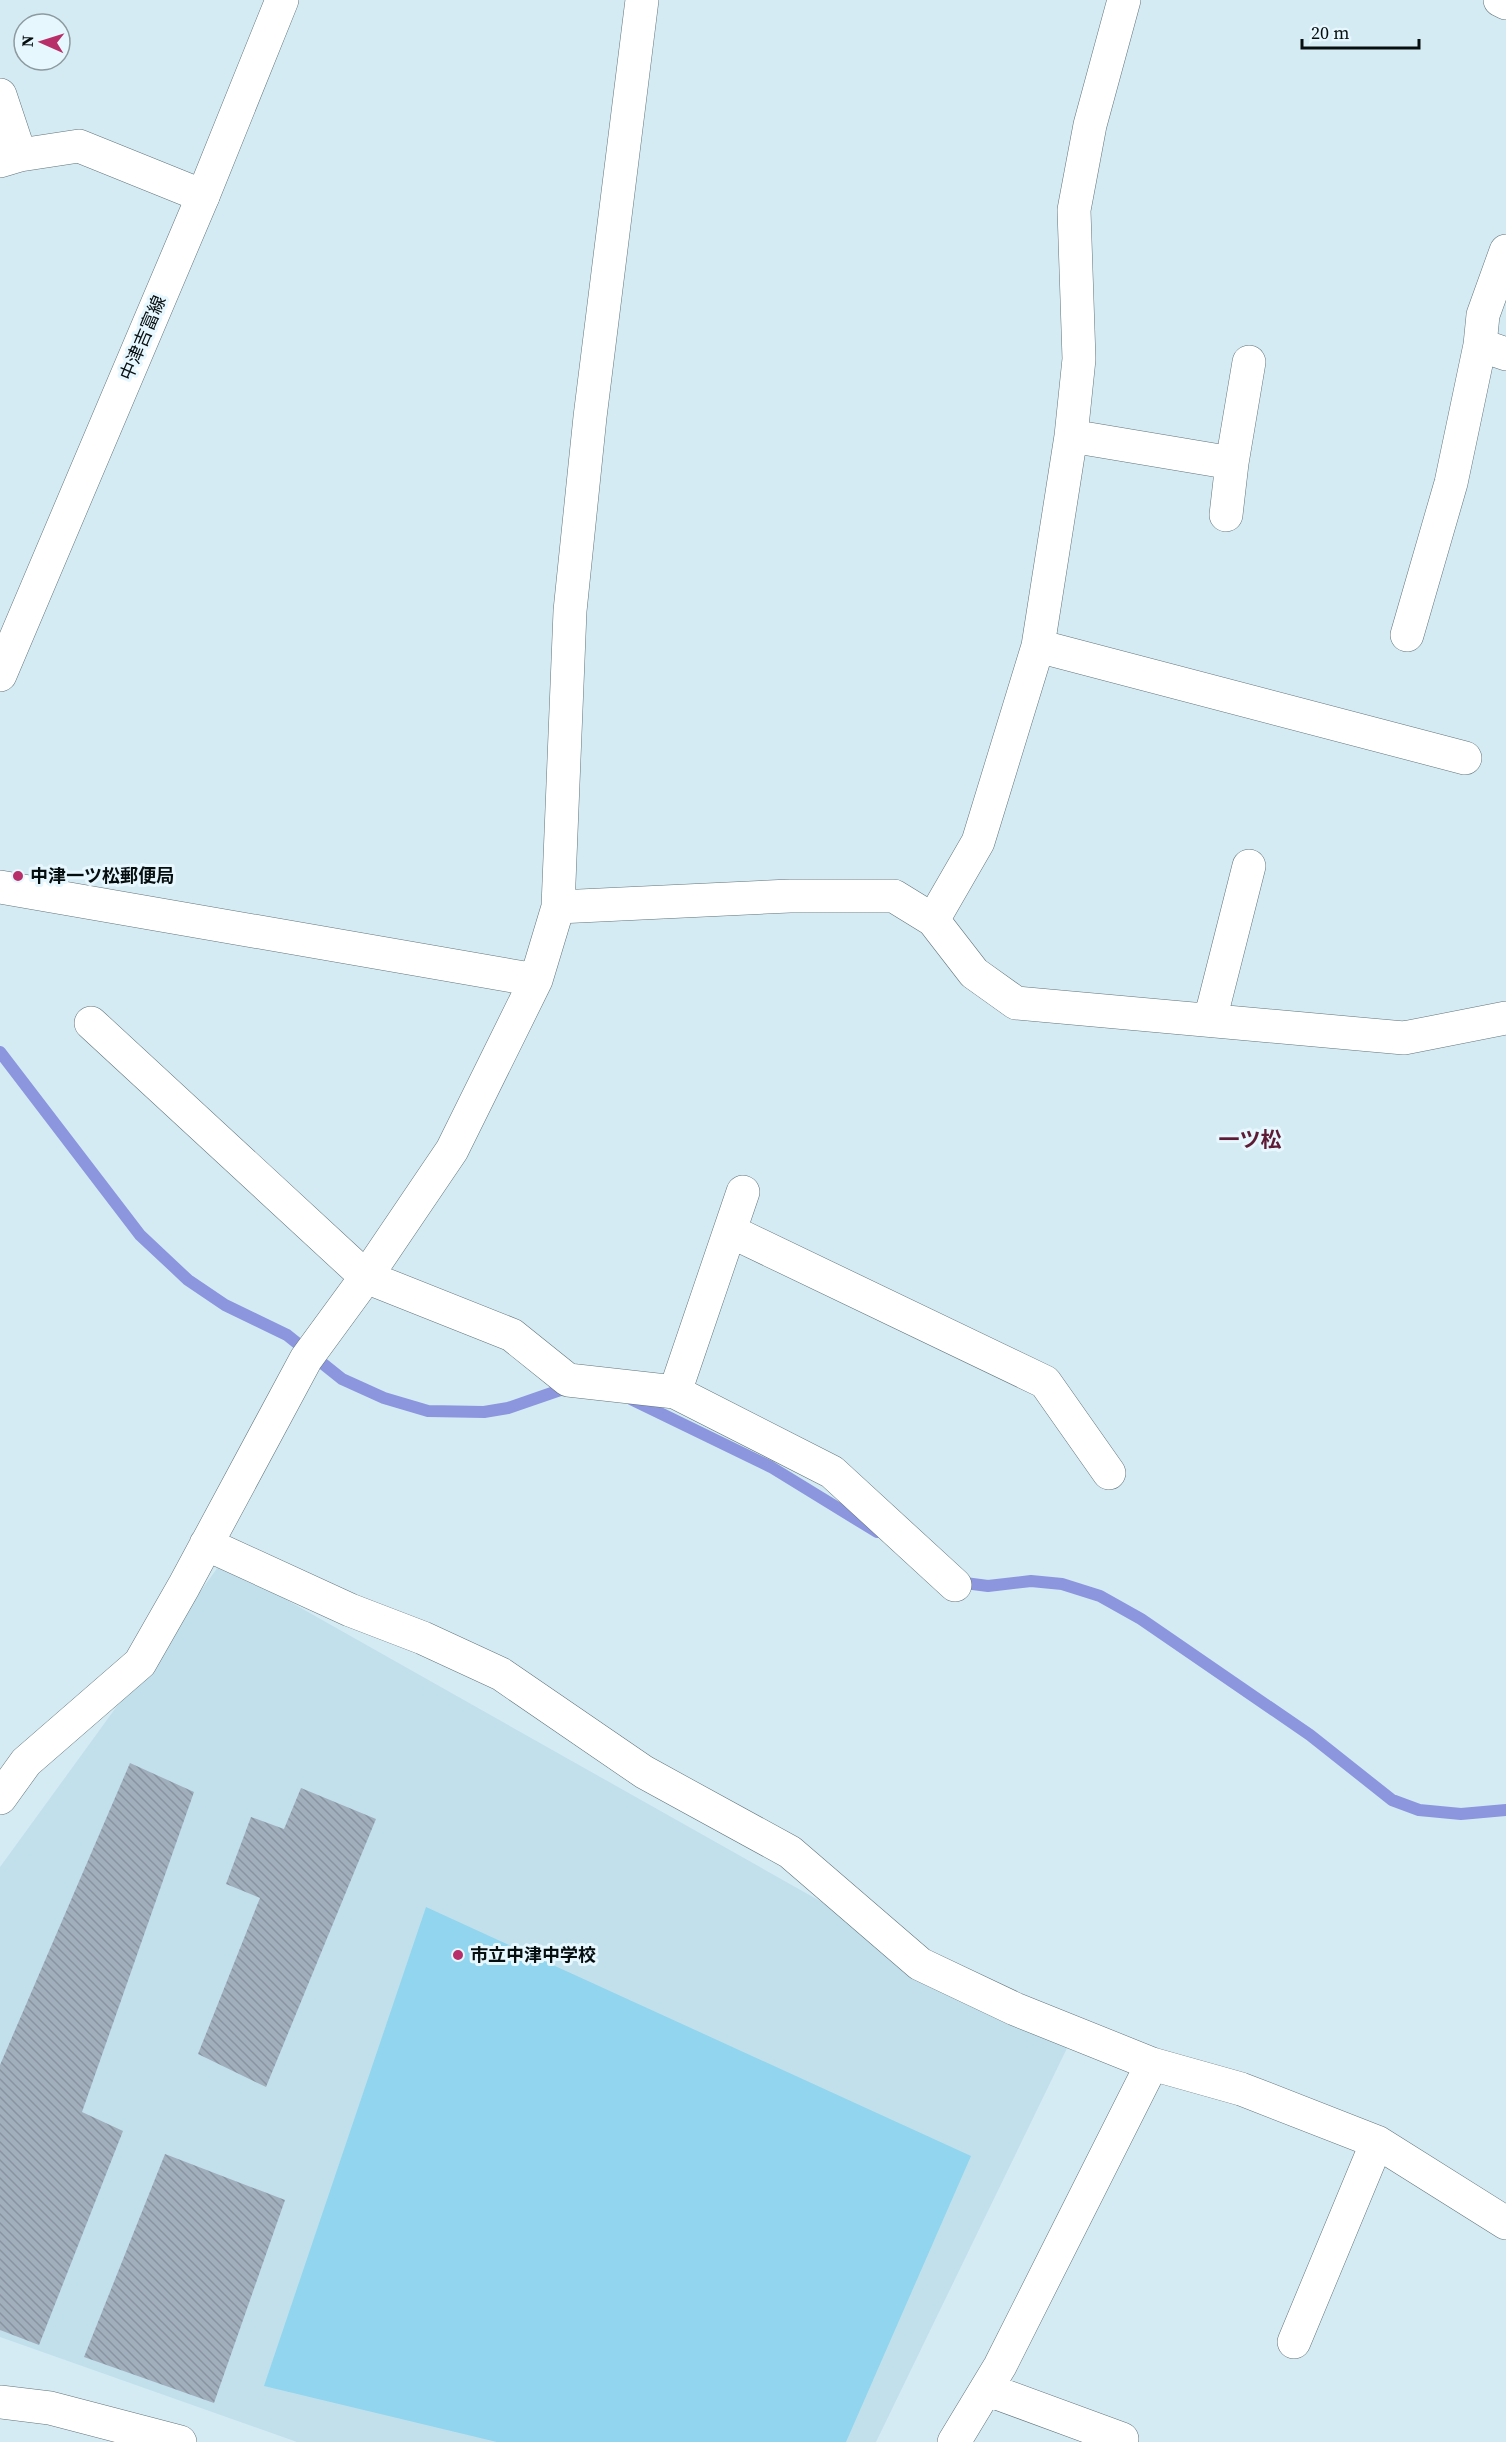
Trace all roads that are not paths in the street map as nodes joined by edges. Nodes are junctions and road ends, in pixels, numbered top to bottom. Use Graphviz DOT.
graph roads {
  1 [pos="282,0"];
  2 [pos="642,0"];
  3 [pos="1124,0"];
  4 [pos="1500,0"];
  5 [pos="1506,3"];
  6 [pos="0,95"];
  7 [pos="10,158"];
  8 [pos="203,196"];
  9 [pos="1506,251"];
  10 [pos="1493,350"];
  11 [pos="1250,362"];
  12 [pos="1071,436"];
  13 [pos="1232,463"];
  14 [pos="1226,515"];
  15 [pos="1407,635"];
  16 [pos="1038,646"];
  17 [pos="0,675"];
  18 [pos="1465,758"];
  19 [pos="1249,866"];
  20 [pos="0,887"];
  21 [pos="558,907"];
  22 [pos="933,920"];
  23 [pos="536,980"];
  24 [pos="1506,1018"];
  25 [pos="1210,1020"];
  26 [pos="91,1023"];
  27 [pos="743,1192"];
  28 [pos="730,1231"];
  29 [pos="366,1277"];
  30 [pos="675,1392"];
  31 [pos="1109,1473"];
  32 [pos="206,1544"];
  33 [pos="955,1585"];
  34 [pos="0,1798"];
  35 [pos="1152,2064"];
  36 [pos="1377,2142"];
  37 [pos="1506,2223"];
  38 [pos="1294,2342"];
  39 [pos="986,2389"];
  40 [pos="0,2402"];
  41 [pos="1122,2439"];
  42 [pos="175,2441"];
  43 [pos="954,2442"];
  1 -- 8 [label="street, 中津吉富線"];
  2 -- 21 [label="street"];
  3 -- 12 [label="street"];
  4 -- 5 [label="street"];
  6 -- 7 [label="street"];
  7 -- 8 [label="street"];
  8 -- 17 [label="street, 中津吉富線"];
  9 -- 10 [label="street"];
  10 -- 15 [label="street"];
  11 -- 13 [label="street"];
  12 -- 13 [label="street"];
  12 -- 16 [label="street"];
  13 -- 14 [label="street"];
  16 -- 18 [label="street"];
  16 -- 22 [label="street"];
  19 -- 25 [label="street"];
  20 -- 23 [label="street"];
  21 -- 22 [label="street"];
  21 -- 23 [label="street"];
  22 -- 25 [label="street"];
  23 -- 29 [label="street"];
  24 -- 25 [label="street"];
  26 -- 29 [label="street"];
  27 -- 28 [label="street"];
  28 -- 30 [label="street"];
  28 -- 31 [label="street"];
  29 -- 30 [label="street"];
  29 -- 32 [label="street"];
  30 -- 33 [label="street"];
  32 -- 34 [label="street"];
  32 -- 35 [label="street"];
  35 -- 36 [label="street"];
  35 -- 39 [label="street"];
  36 -- 37 [label="street"];
  36 -- 38 [label="street"];
  39 -- 41 [label="street"];
  39 -- 43 [label="street"];
  40 -- 42 [label="street"];
}
